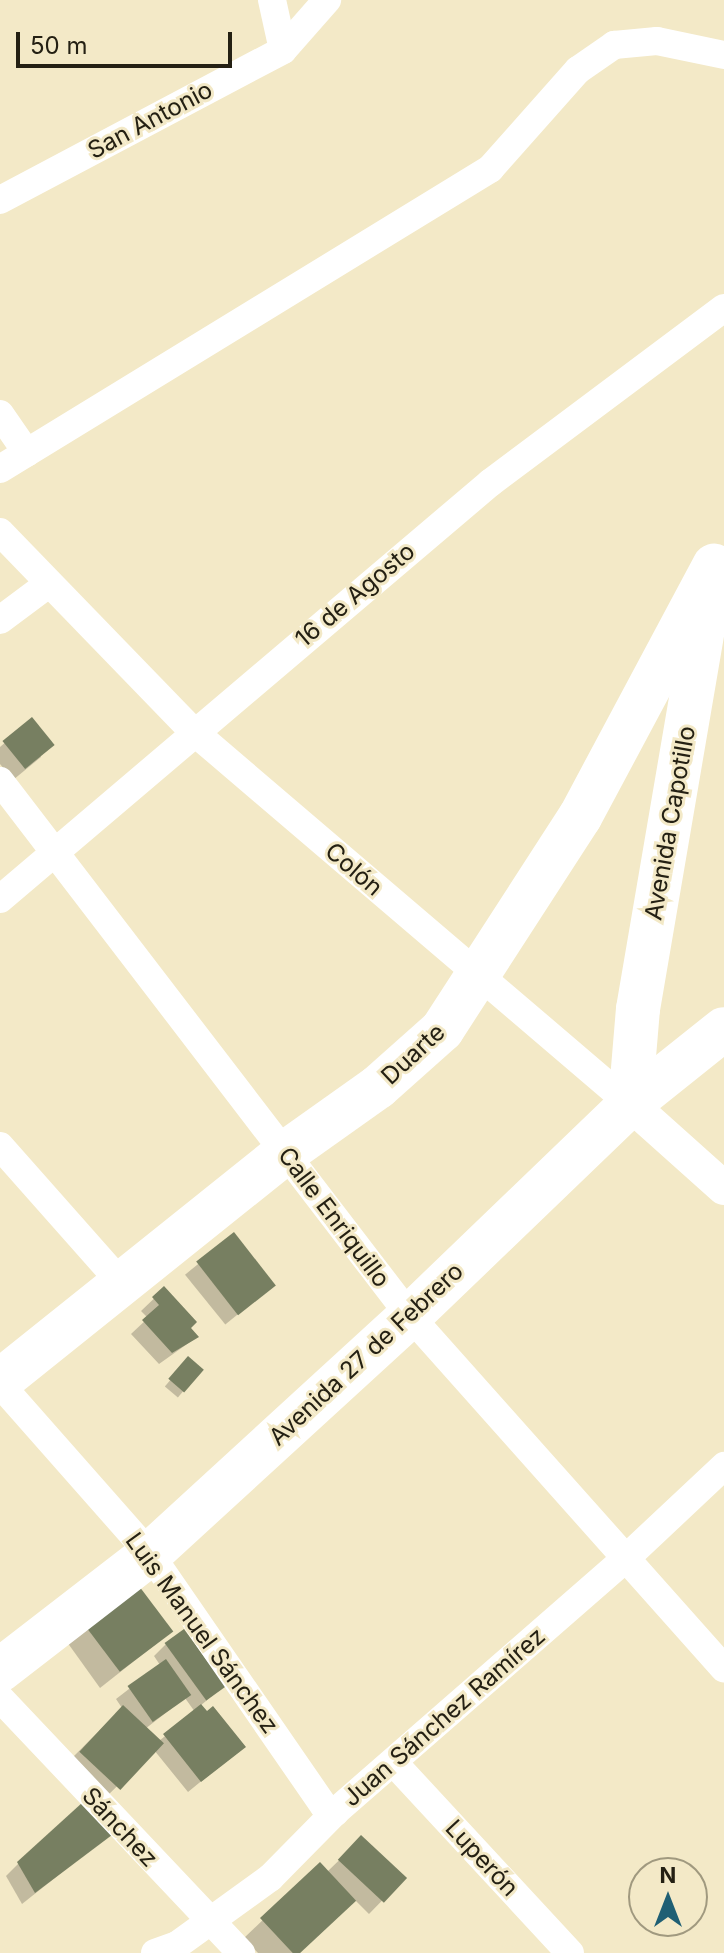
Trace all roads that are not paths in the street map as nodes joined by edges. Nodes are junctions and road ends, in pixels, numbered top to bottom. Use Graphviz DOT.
graph roads {
  1 [pos="272,0"];
  2 [pos="327,0"];
  3 [pos="283,50"];
  4 [pos="724,55"];
  5 [pos="0,200"];
  6 [pos="724,308"];
  7 [pos="0,414"];
  8 [pos="27,453"];
  9 [pos="0,469"];
  10 [pos="0,532"];
  11 [pos="719,555"];
  12 [pos="47,585"];
  13 [pos="0,620"];
  14 [pos="193,731"];
  15 [pos="0,781"];
  16 [pos="54,850"];
  17 [pos="0,899"];
  18 [pos="480,977"];
  19 [pos="724,1029"];
  20 [pos="630,1104"];
  21 [pos="0,1146"];
  22 [pos="285,1153"];
  23 [pos="724,1188"];
  24 [pos="122,1284"];
  25 [pos="410,1316"];
  26 [pos="0,1383"];
  27 [pos="724,1466"];
  28 [pos="150,1554"];
  29 [pos="623,1561"];
  30 [pos="724,1669"];
  31 [pos="0,1670"];
  32 [pos="0,1698"];
  33 [pos="394,1763"];
  34 [pos="335,1812"];
  35 [pos="210,1923"];
  36 [pos="155,1953"];
  37 [pos="241,1953"];
  38 [pos="570,1953"];
  1 -- 3 [label="street"];
  2 -- 3 [label="street, San Antonio"];
  3 -- 5 [label="street, San Antonio"];
  4 -- 8 [label="street"];
  6 -- 14 [label="street, 16 de Agosto"];
  7 -- 8 [label="street"];
  8 -- 9 [label="street"];
  10 -- 12 [label="street, Colón"];
  11 -- 18 [label="main road, Duarte"];
  11 -- 20 [label="main road, Avenida Capotillo"];
  12 -- 13 [label="street"];
  12 -- 14 [label="street, Colón"];
  14 -- 16 [label="street, 16 de Agosto"];
  14 -- 18 [label="street, Colón"];
  15 -- 16 [label="street, Calle Enriquillo"];
  16 -- 17 [label="street, 16 de Agosto"];
  16 -- 22 [label="street, Calle Enriquillo"];
  18 -- 20 [label="street, Colón"];
  18 -- 22 [label="main road, Duarte"];
  19 -- 20 [label="main road, Avenida 27 de Febrero"];
  20 -- 23 [label="street, Colón"];
  20 -- 25 [label="main road, Avenida 27 de Febrero"];
  21 -- 24 [label="street"];
  22 -- 24 [label="main road, Duarte"];
  22 -- 25 [label="street, Calle Enriquillo"];
  24 -- 26 [label="main road, Duarte"];
  25 -- 28 [label="main road, Avenida 27 de Febrero"];
  25 -- 29 [label="street, Calle Enriquillo"];
  26 -- 28 [label="street, Luis Manuel Sánchez"];
  27 -- 29 [label="street, Juan Sánchez Ramírez"];
  28 -- 31 [label="main road, Avenida 27 de Febrero"];
  28 -- 34 [label="street, Luis Manuel Sánchez"];
  29 -- 30 [label="street, Calle Enriquillo"];
  29 -- 33 [label="street, Juan Sánchez Ramírez"];
  32 -- 35 [label="street, Sánchez"];
  33 -- 34 [label="street, Juan Sánchez Ramírez"];
  33 -- 38 [label="street, Luperón"];
  34 -- 35 [label="street, Juan Sánchez Ramírez"];
  35 -- 36 [label="street, Juan Sánchez Ramírez"];
  35 -- 37 [label="street, Sánchez"];
}
